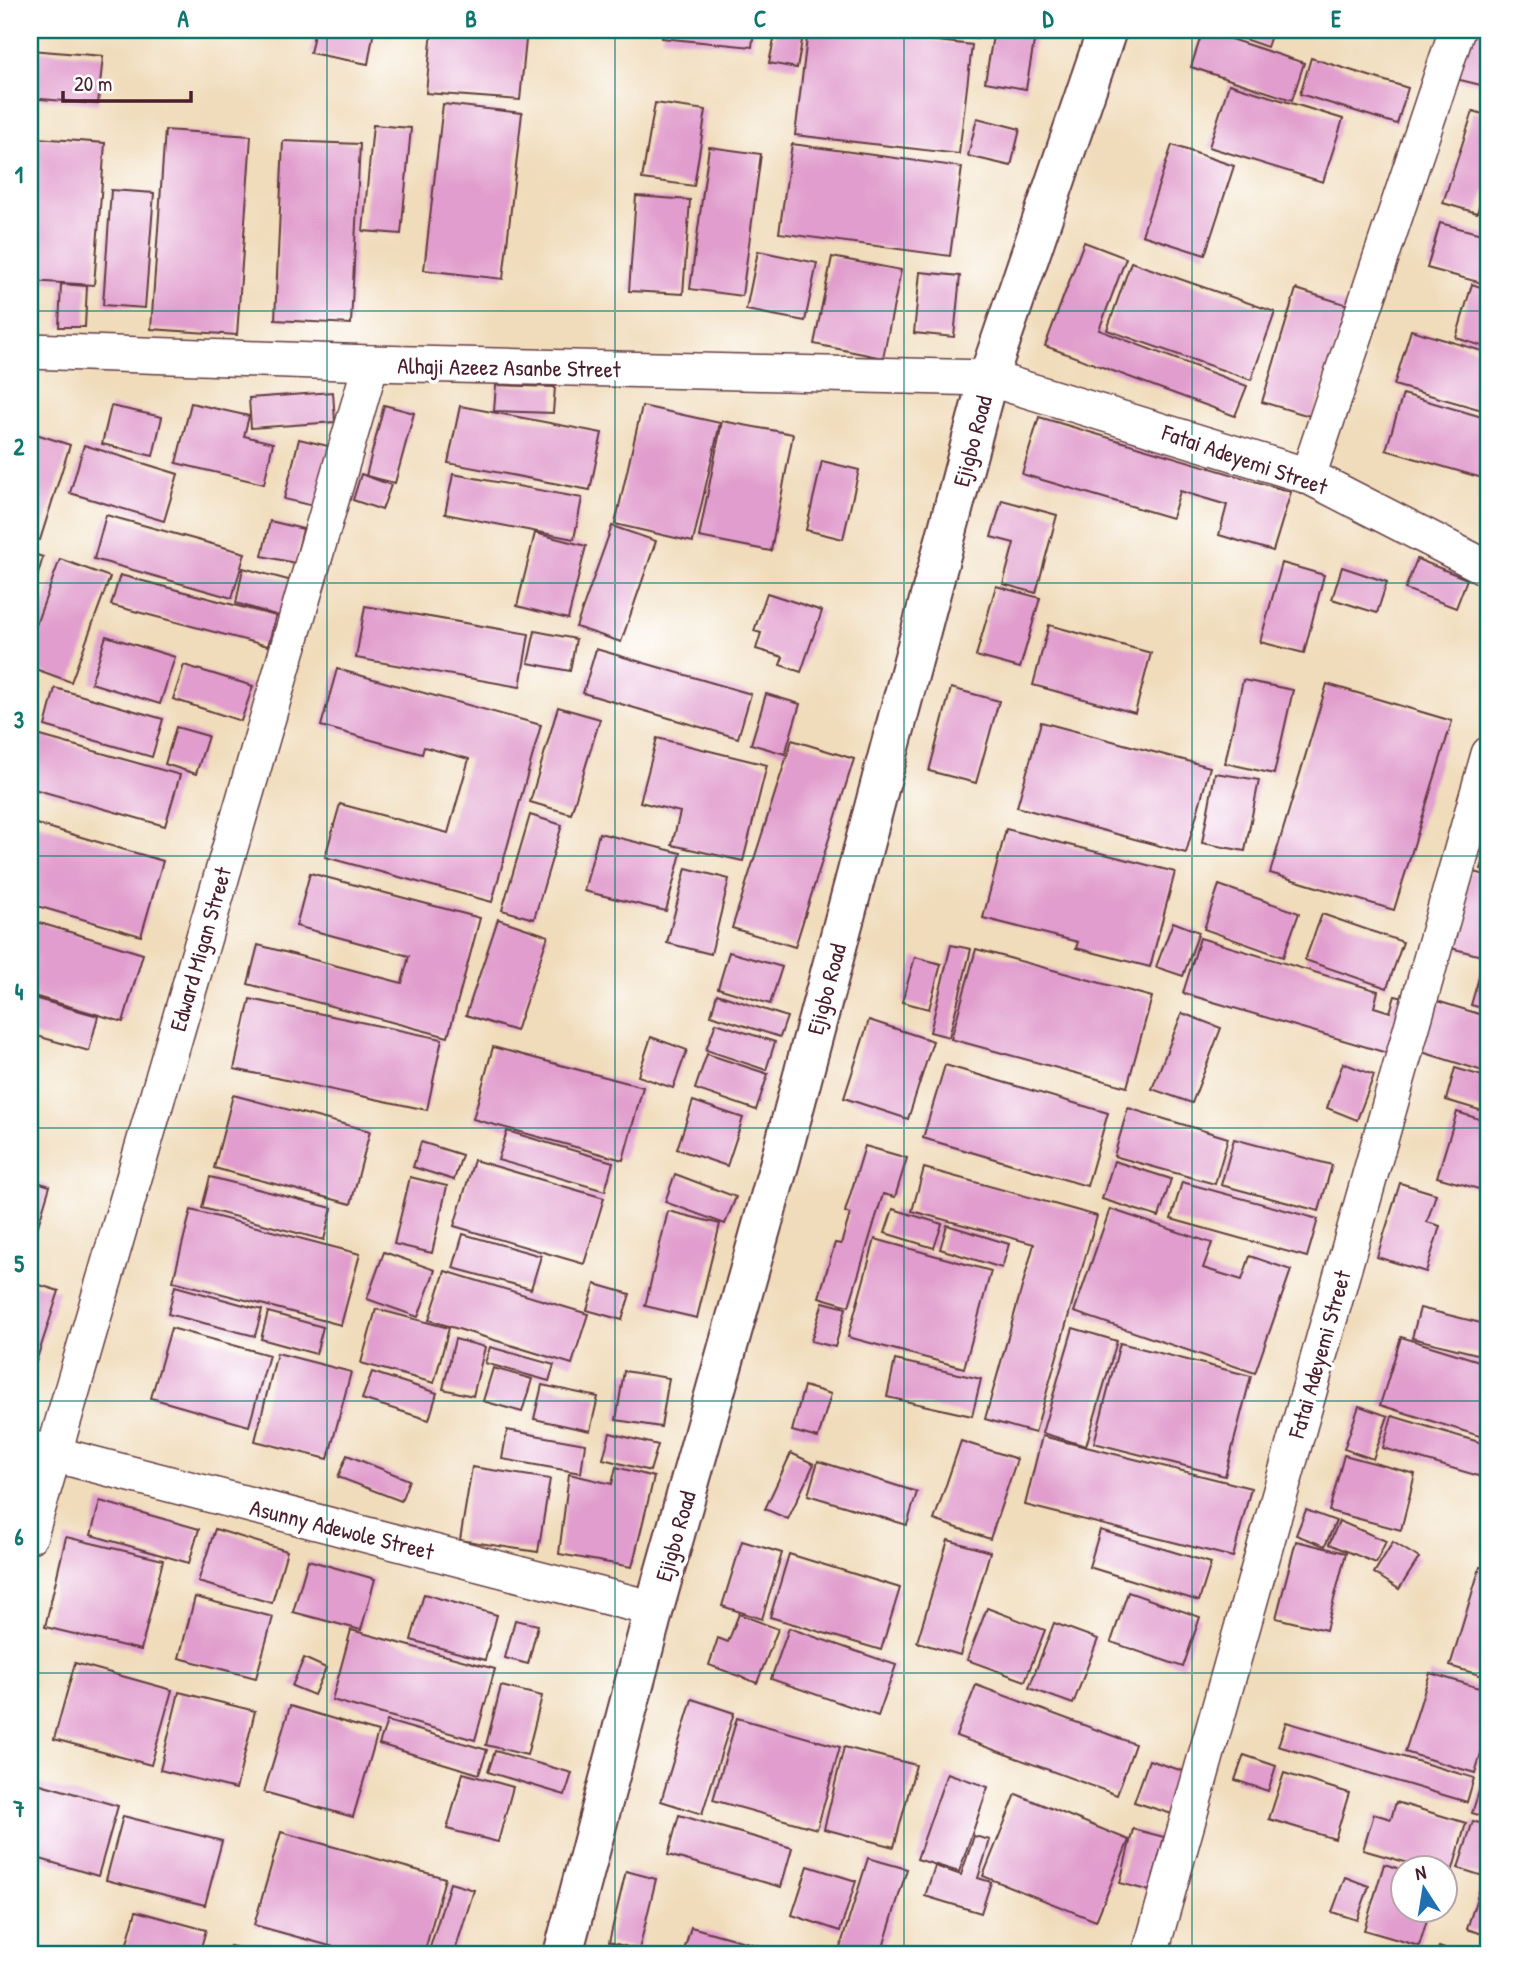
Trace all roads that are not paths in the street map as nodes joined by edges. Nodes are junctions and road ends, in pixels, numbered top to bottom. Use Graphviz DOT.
graph roads {
  1 [pos="1107,30"];
  2 [pos="1457,30"];
  3 [pos="30,351"];
  4 [pos="371,363"];
  5 [pos="988,378"];
  6 [pos="1308,476"];
  7 [pos="1489,569"];
  8 [pos="1489,754"];
  9 [pos="41,1451"];
  10 [pos="30,1535"];
  11 [pos="654,1609"];
  12 [pos="564,1954"];
  13 [pos="1150,1954"];
  1 -- 5 [label="street, Ejigbo Road"];
  2 -- 6 [label="street"];
  3 -- 4 [label="street, Alhaji Azeez Asanbe Street"];
  4 -- 5 [label="street, Alhaji Azeez Asanbe Street"];
  4 -- 9 [label="street, Edward Migan Street"];
  5 -- 6 [label="street, Fatai Adeyemi Street"];
  5 -- 11 [label="street, Ejigbo Road"];
  6 -- 7 [label="street, Fatai Adeyemi Street"];
  8 -- 13 [label="street, Fatai Adeyemi Street"];
  9 -- 10 [label="street, Edward Migan Street"];
  9 -- 11 [label="street, Asunny Adewole Street"];
  11 -- 12 [label="street, Ejigbo Road"];
}
